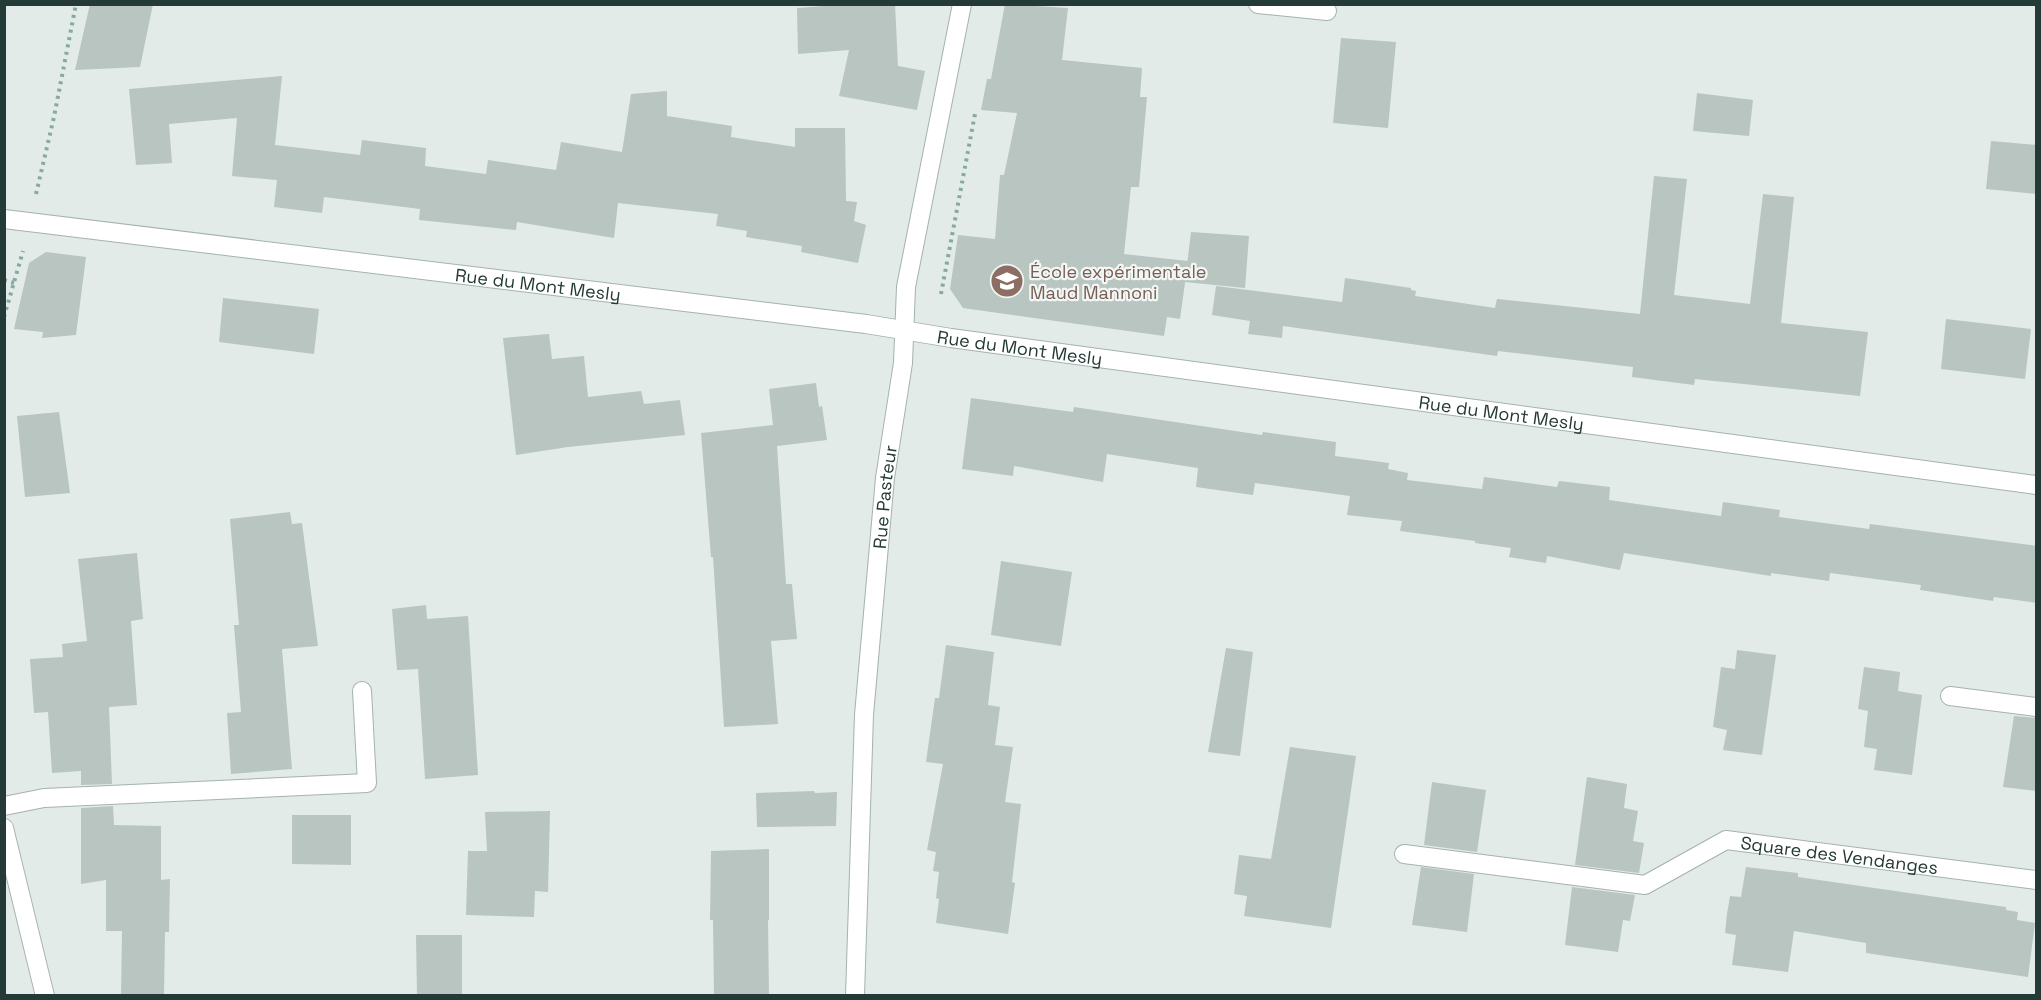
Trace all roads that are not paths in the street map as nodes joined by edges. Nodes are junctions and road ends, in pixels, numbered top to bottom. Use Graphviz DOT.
graph roads {
  1 [pos="962,4"];
  2 [pos="1258,4"];
  3 [pos="1327,10"];
  4 [pos="4,219"];
  5 [pos="906,330"];
  6 [pos="2037,485"];
  7 [pos="362,691"];
  8 [pos="1950,696"];
  9 [pos="2037,707"];
  10 [pos="4,806"];
  11 [pos="4,828"];
  12 [pos="1404,854"];
  13 [pos="2037,880"];
  14 [pos="45,996"];
  15 [pos="855,996"];
  1 -- 5 [label="street, Rue Pasteur"];
  2 -- 3 [label="street"];
  4 -- 5 [label="street, Rue du Mont Mesly"];
  5 -- 6 [label="street, Rue du Mont Mesly"];
  5 -- 15 [label="street, Rue Pasteur"];
  7 -- 10 [label="street"];
  8 -- 9 [label="street"];
  11 -- 14 [label="street"];
  12 -- 13 [label="street, Square des Vendanges"];
}
